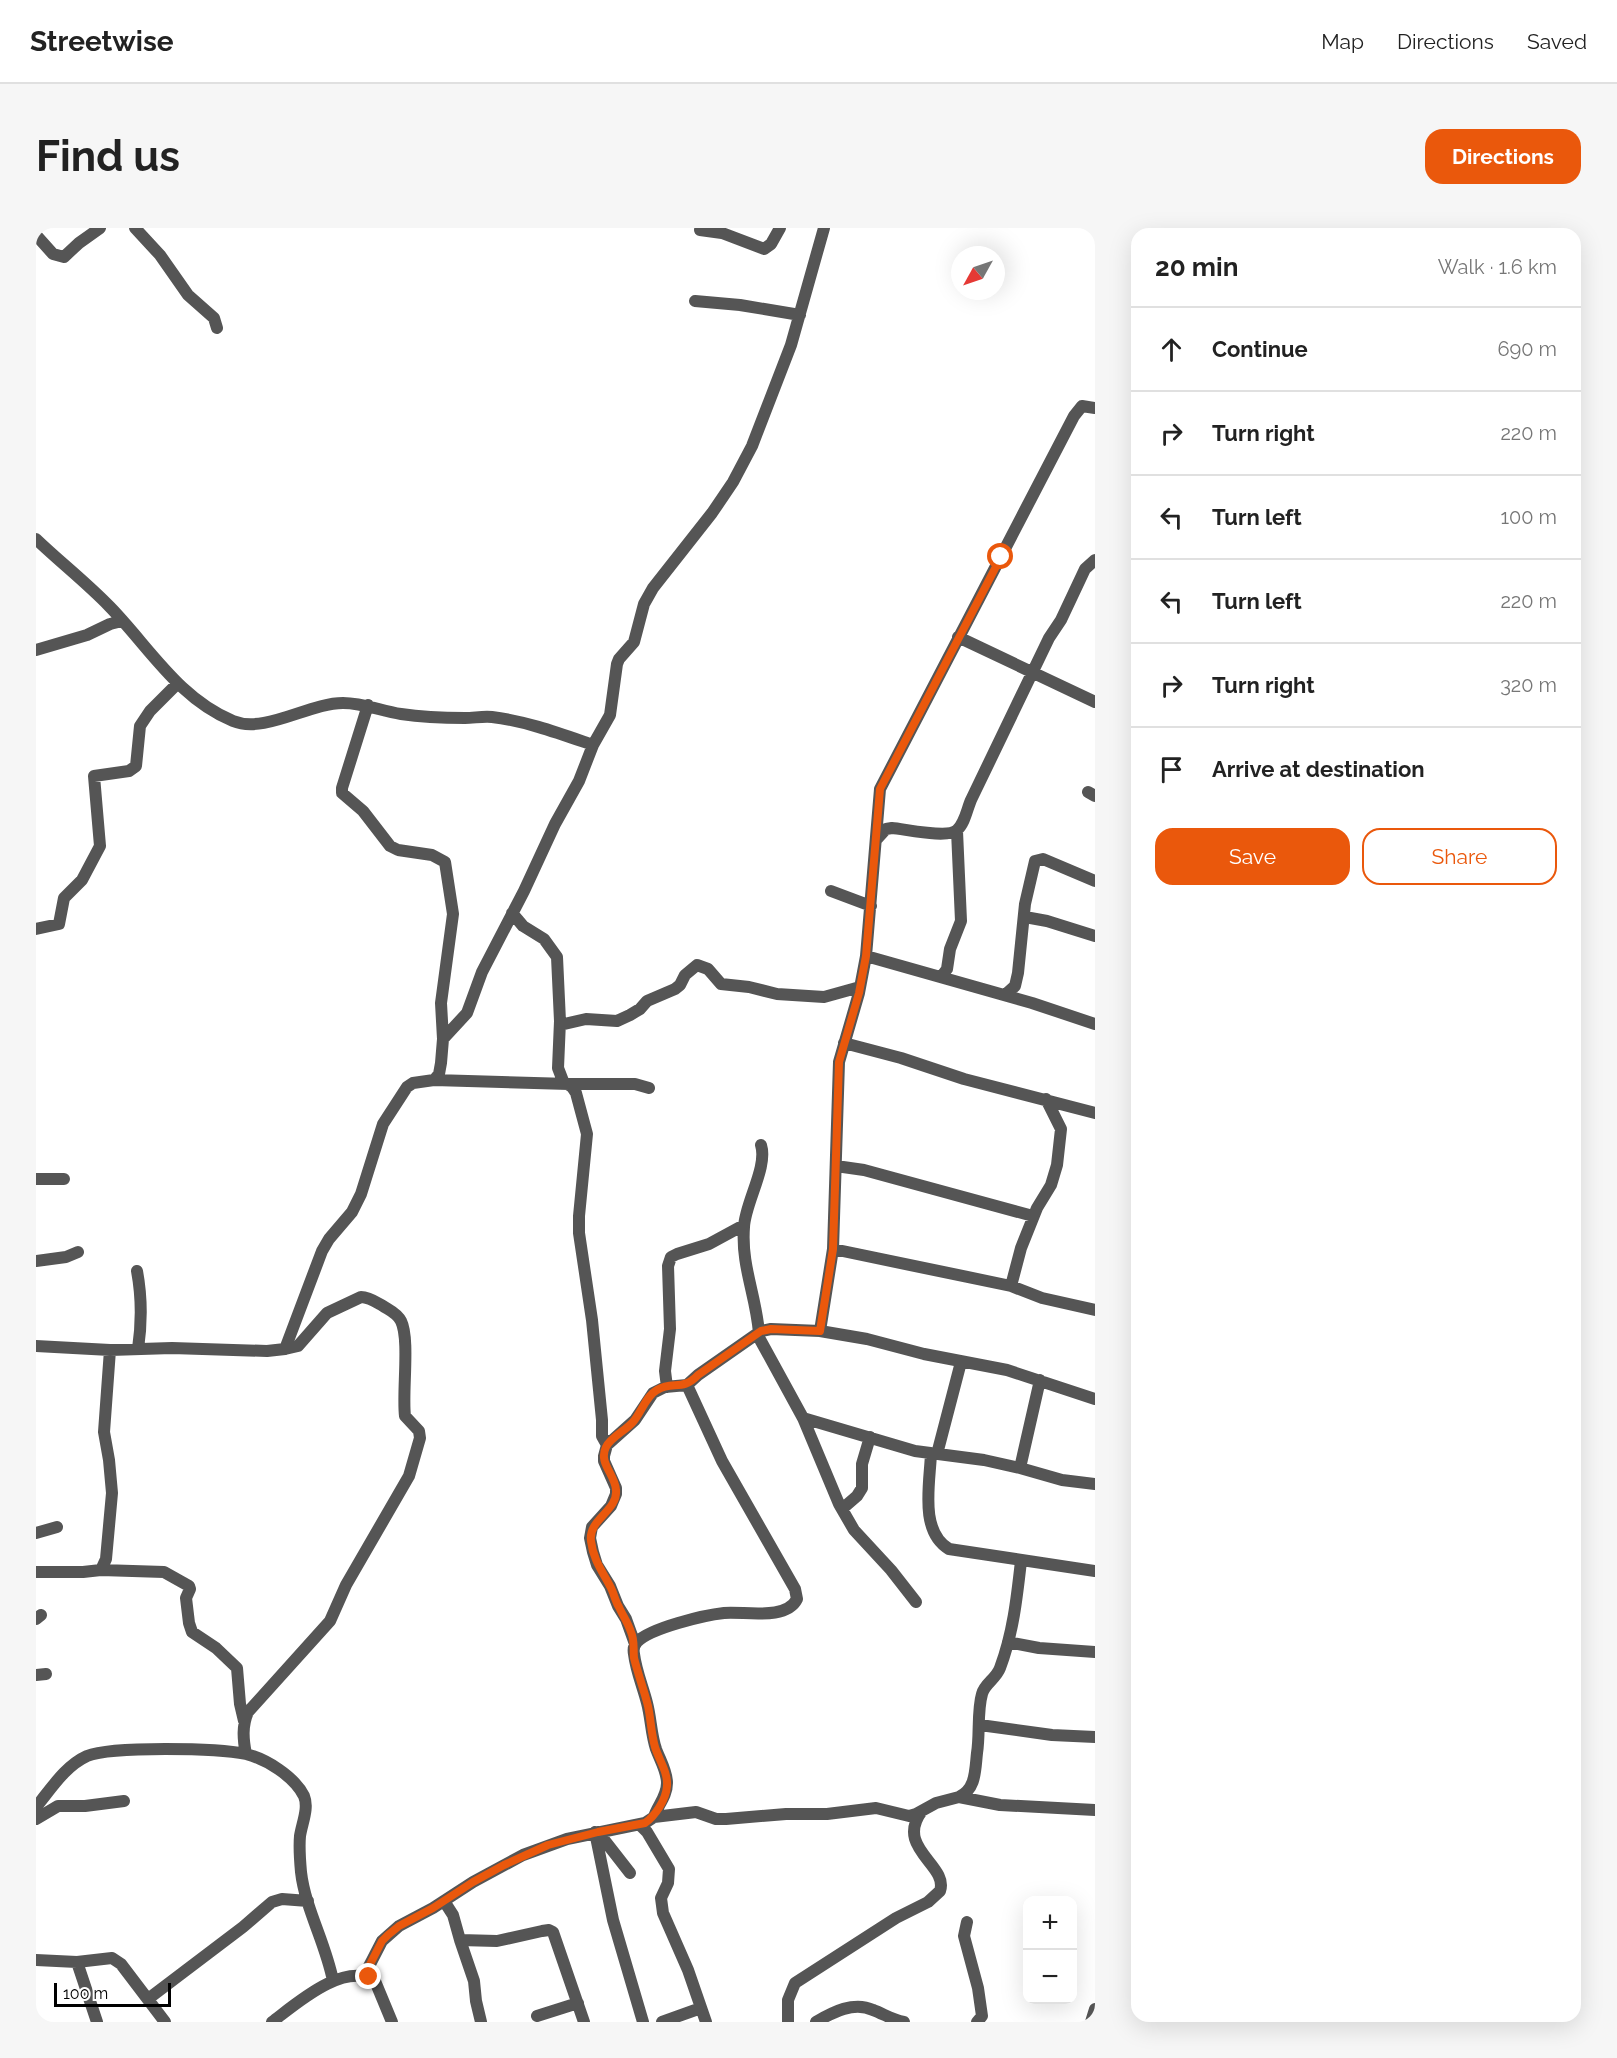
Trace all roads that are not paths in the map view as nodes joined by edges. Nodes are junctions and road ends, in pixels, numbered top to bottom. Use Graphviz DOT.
graph roads {
  1 [pos="100,228"];
  2 [pos="135,228"];
  3 [pos="780,228"];
  4 [pos="824,228"];
  5 [pos="700,230"];
  6 [pos="36,235"];
  7 [pos="695,301"];
  8 [pos="800,315"];
  9 [pos="217,328"];
  10 [pos="1095,408"];
  11 [pos="36,539"];
  12 [pos="1095,560"];
  13 [pos="122,621"];
  14 [pos="958,637"];
  15 [pos="36,650"];
  16 [pos="1034,672"];
  17 [pos="177,684"];
  18 [pos="1095,702"];
  19 [pos="368,705"];
  20 [pos="593,745"];
  21 [pos="957,831"];
  22 [pos="876,840"];
  23 [pos="1095,880"];
  24 [pos="831,891"];
  25 [pos="871,906"];
  26 [pos="512,913"];
  27 [pos="1024,917"];
  28 [pos="36,929"];
  29 [pos="1095,936"];
  30 [pos="866,956"];
  31 [pos="941,977"];
  32 [pos="860,987"];
  33 [pos="1005,995"];
  34 [pos="1095,1024"];
  35 [pos="560,1025"];
  36 [pos="443,1039"];
  37 [pos="844,1043"];
  38 [pos="434,1080"];
  39 [pos="569,1084"];
  40 [pos="649,1088"];
  41 [pos="1046,1099"];
  42 [pos="1095,1113"];
  43 [pos="760,1145"];
  44 [pos="837,1166"];
  45 [pos="36,1179"];
  46 [pos="64,1179"];
  47 [pos="1033,1216"];
  48 [pos="744,1225"];
  49 [pos="833,1249"];
  50 [pos="78,1252"];
  51 [pos="36,1261"];
  52 [pos="137,1271"];
  53 [pos="1011,1286"];
  54 [pos="1095,1310"];
  55 [pos="820,1331"];
  56 [pos="758,1333"];
  57 [pos="36,1346"];
  58 [pos="138,1349"];
  59 [pos="285,1349"];
  60 [pos="110,1350"];
  61 [pos="961,1362"];
  62 [pos="1040,1380"];
  63 [pos="687,1385"];
  64 [pos="667,1386"];
  65 [pos="1095,1399"];
  66 [pos="804,1418"];
  67 [pos="870,1437"];
  68 [pos="607,1445"];
  69 [pos="934,1454"];
  70 [pos="1020,1468"];
  71 [pos="1095,1484"];
  72 [pos="842,1509"];
  73 [pos="57,1527"];
  74 [pos="36,1533"];
  75 [pos="1022,1561"];
  76 [pos="100,1570"];
  77 [pos="1095,1571"];
  78 [pos="36,1572"];
  79 [pos="916,1602"];
  80 [pos="1008,1641"];
  81 [pos="635,1644"];
  82 [pos="1095,1652"];
  83 [pos="244,1721"];
  84 [pos="980,1725"];
  85 [pos="1095,1737"];
  86 [pos="246,1754"];
  87 [pos="959,1797"];
  88 [pos="124,1801"];
  89 [pos="36,1807"];
  90 [pos="1095,1810"];
  91 [pos="922,1811"];
  92 [pos="654,1817"];
  93 [pos="36,1819"];
  94 [pos="639,1824"];
  95 [pos="597,1832"];
  96 [pos="630,1873"];
  97 [pos="308,1900"];
  98 [pos="444,1901"];
  99 [pos="968,1922"];
  100 [pos="460,1940"];
  101 [pos="36,1960"];
  102 [pos="77,1962"];
  103 [pos="364,1976"];
  104 [pos="333,1981"];
  105 [pos="148,1999"];
  106 [pos="578,2003"];
  107 [pos="701,2008"];
  108 [pos="1095,2009"];
  109 [pos="537,2016"];
  110 [pos="97,2022"];
  111 [pos="165,2022"];
  112 [pos="272,2022"];
  113 [pos="392,2022"];
  114 [pos="481,2022"];
  115 [pos="584,2022"];
  116 [pos="643,2022"];
  117 [pos="662,2022"];
  118 [pos="706,2022"];
  119 [pos="788,2022"];
  120 [pos="816,2022"];
  121 [pos="904,2022"];
  122 [pos="977,2022"];
  123 [pos="1091,2022"];
  1 -- 6 [label="street"];
  2 -- 9 [label="street"];
  3 -- 5 [label="street"];
  4 -- 8 [label="street"];
  7 -- 8 [label="street"];
  8 -- 20 [label="street"];
  10 -- 14 [label="street"];
  11 -- 13 [label="street"];
  12 -- 16 [label="street"];
  13 -- 15 [label="street"];
  13 -- 17 [label="street"];
  14 -- 16 [label="street"];
  14 -- 22 [label="street"];
  16 -- 18 [label="street"];
  16 -- 21 [label="street"];
  17 -- 19 [label="street"];
  17 -- 28 [label="street"];
  19 -- 20 [label="street"];
  19 -- 36 [label="street"];
  20 -- 26 [label="street"];
  21 -- 22 [label="street"];
  21 -- 31 [label="street"];
  22 -- 25 [label="street"];
  23 -- 27 [label="street"];
  24 -- 25 [label="street"];
  25 -- 30 [label="street"];
  26 -- 35 [label="street"];
  26 -- 36 [label="street"];
  27 -- 29 [label="street"];
  27 -- 33 [label="street"];
  30 -- 31 [label="street"];
  30 -- 32 [label="street"];
  31 -- 33 [label="street"];
  32 -- 35 [label="street"];
  32 -- 37 [label="street"];
  33 -- 34 [label="street"];
  35 -- 39 [label="street"];
  36 -- 38 [label="street"];
  37 -- 41 [label="street"];
  37 -- 44 [label="street"];
  38 -- 39 [label="street"];
  38 -- 59 [label="street"];
  39 -- 40 [label="street"];
  39 -- 68 [label="street"];
  41 -- 42 [label="street"];
  41 -- 47 [label="street"];
  43 -- 48 [label="street"];
  44 -- 47 [label="street"];
  44 -- 49 [label="street"];
  45 -- 46 [label="street"];
  47 -- 53 [label="street"];
  48 -- 56 [label="street"];
  48 -- 64 [label="street"];
  49 -- 53 [label="street"];
  49 -- 55 [label="street"];
  50 -- 51 [label="street"];
  52 -- 58 [label="street"];
  53 -- 54 [label="street"];
  55 -- 56 [label="street"];
  55 -- 61 [label="street"];
  56 -- 63 [label="street"];
  56 -- 66 [label="street"];
  57 -- 60 [label="street"];
  58 -- 59 [label="street"];
  58 -- 60 [label="street"];
  59 -- 83 [label="street"];
  60 -- 76 [label="street"];
  61 -- 62 [label="street"];
  61 -- 69 [label="street"];
  62 -- 65 [label="street"];
  62 -- 70 [label="street"];
  63 -- 64 [label="street"];
  63 -- 81 [label="street"];
  64 -- 68 [label="street"];
  66 -- 67 [label="street"];
  66 -- 72 [label="street"];
  67 -- 69 [label="street"];
  67 -- 72 [label="street"];
  68 -- 81 [label="street"];
  69 -- 70 [label="street"];
  69 -- 75 [label="street"];
  70 -- 71 [label="street"];
  72 -- 79 [label="street"];
  73 -- 74 [label="street"];
  75 -- 77 [label="street"];
  75 -- 80 [label="street"];
  76 -- 78 [label="street"];
  76 -- 83 [label="street"];
  80 -- 82 [label="street"];
  80 -- 84 [label="street"];
  81 -- 92 [label="street"];
  83 -- 86 [label="street"];
  84 -- 85 [label="street"];
  84 -- 87 [label="street"];
  86 -- 89 [label="street"];
  86 -- 97 [label="street"];
  87 -- 90 [label="street"];
  87 -- 91 [label="street"];
  88 -- 93 [label="street"];
  91 -- 92 [label="street"];
  91 -- 119 [label="street"];
  92 -- 94 [label="street"];
  94 -- 95 [label="street"];
  94 -- 107 [label="street"];
  95 -- 96 [label="street"];
  95 -- 98 [label="street"];
  95 -- 116 [label="street"];
  97 -- 104 [label="street"];
  97 -- 105 [label="street"];
  98 -- 100 [label="street"];
  98 -- 103 [label="street"];
  99 -- 122 [label="street"];
  100 -- 106 [label="street"];
  100 -- 114 [label="street"];
  101 -- 102 [label="street"];
  102 -- 105 [label="street"];
  102 -- 110 [label="street"];
  103 -- 104 [label="street"];
  103 -- 113 [label="street"];
  104 -- 112 [label="street"];
  105 -- 111 [label="street"];
  106 -- 109 [label="street"];
  106 -- 115 [label="street"];
  107 -- 117 [label="street"];
  107 -- 118 [label="street"];
  108 -- 123 [label="street"];
  120 -- 121 [label="street"];
}
